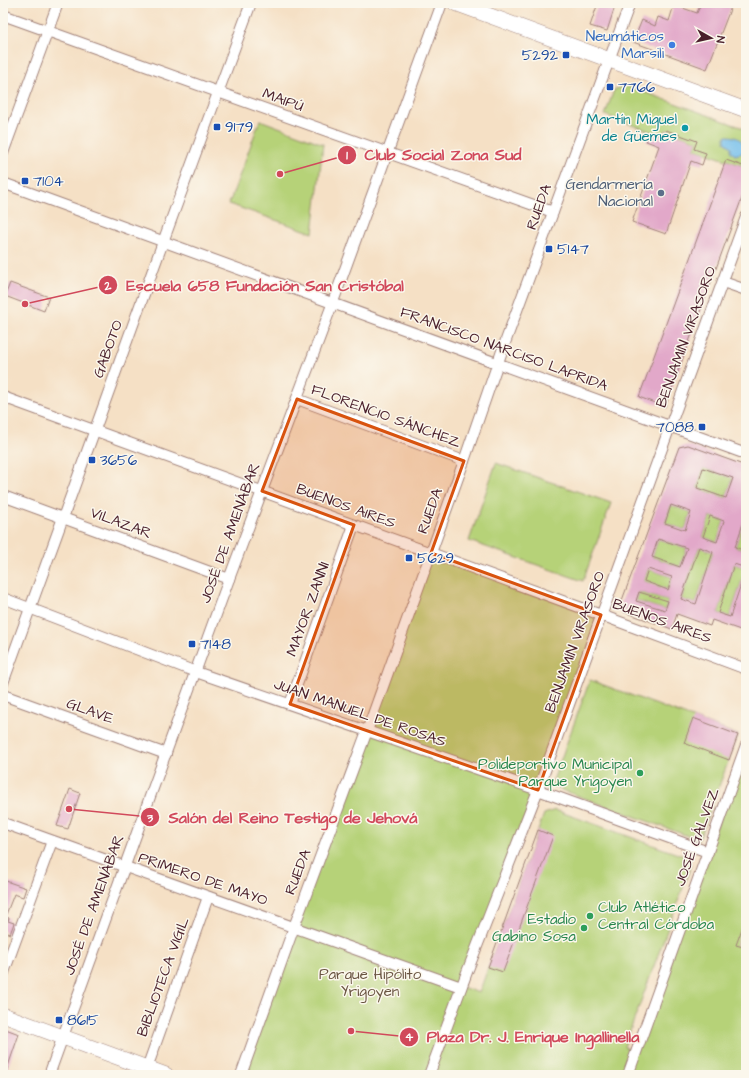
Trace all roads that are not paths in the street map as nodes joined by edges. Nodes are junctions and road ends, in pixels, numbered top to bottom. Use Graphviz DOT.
graph roads {
  1 [pos="58,3"];
  2 [pos="251,3"];
  3 [pos="442,3"];
  4 [pos="455,3"];
  5 [pos="630,3"];
  6 [pos="3,15"];
  7 [pos="48,30"];
  8 [pos="610,60"];
  9 [pos="218,92"];
  10 [pos="746,110"];
  11 [pos="3,153"];
  12 [pos="387,153"];
  13 [pos="3,183"];
  14 [pos="553,212"];
  15 [pos="746,217"];
  16 [pos="163,242"];
  17 [pos="723,282"];
  18 [pos="746,290"];
  19 [pos="333,302"];
  20 [pos="498,363"];
  21 [pos="3,397"];
  22 [pos="297,399"];
  23 [pos="670,426"];
  24 [pos="94,430"];
  25 [pos="746,454"];
  26 [pos="464,461"];
  27 [pos="262,491"];
  28 [pos="3,496"];
  29 [pos="63,518"];
  30 [pos="354,525"];
  31 [pos="430,553"];
  32 [pos="229,579"];
  33 [pos="3,598"];
  34 [pos="30,608"];
  35 [pos="601,615"];
  36 [pos="746,669"];
  37 [pos="196,672"];
  38 [pos="3,683"];
  39 [pos="3,695"];
  40 [pos="290,704"];
  41 [pos="367,731"];
  42 [pos="746,746"];
  43 [pos="166,754"];
  44 [pos="538,790"];
  45 [pos="3,823"];
  46 [pos="52,841"];
  47 [pos="708,852"];
  48 [pos="124,867"];
  49 [pos="208,896"];
  50 [pos="294,927"];
  51 [pos="3,975"];
  52 [pos="461,987"];
  53 [pos="3,1015"];
  54 [pos="63,1037"];
  55 [pos="147,1068"];
  56 [pos="49,1075"];
  57 [pos="166,1075"];
  58 [pos="241,1075"];
  59 [pos="429,1075"];
  60 [pos="628,1075"];
  1 -- 7 [label="street"];
  2 -- 9 [label="street, GABOTO"];
  3 -- 12 [label="street, JOSÉ DE AMENÁBAR"];
  4 -- 8 [label="main road"];
  5 -- 8 [label="street, RUEDA"];
  6 -- 7 [label="street, MAIPÚ"];
  7 -- 9 [label="street, MAIPÚ"];
  7 -- 11 [label="street"];
  8 -- 10 [label="main road"];
  8 -- 14 [label="street, RUEDA"];
  9 -- 12 [label="street, MAIPÚ"];
  9 -- 16 [label="street, GABOTO"];
  12 -- 14 [label="street, MAIPÚ"];
  12 -- 19 [label="street, JOSÉ DE AMENÁBAR"];
  13 -- 16 [label="street, FRANCISCO NARCISO LAPRIDA"];
  14 -- 20 [label="street, RUEDA"];
  15 -- 17 [label="street, BENJAMÍN VIRASORO"];
  16 -- 19 [label="street, FRANCISCO NARCISO LAPRIDA"];
  16 -- 24 [label="street, GABOTO"];
  17 -- 18 [label="street"];
  17 -- 23 [label="street, BENJAMÍN VIRASORO"];
  19 -- 20 [label="street, FRANCISCO NARCISO LAPRIDA"];
  19 -- 22 [label="street, JOSÉ DE AMENÁBAR"];
  20 -- 23 [label="street, FRANCISCO NARCISO LAPRIDA"];
  20 -- 26 [label="street, RUEDA"];
  21 -- 24 [label="street, BUENOS AIRES"];
  22 -- 26 [label="street, FLORENCIO SÁNCHEZ"];
  22 -- 27 [label="street, JOSÉ DE AMENÁBAR"];
  23 -- 25 [label="street, FRANCISCO NARCISO LAPRIDA"];
  23 -- 35 [label="street, BENJAMÍN VIRASORO"];
  24 -- 27 [label="street, BUENOS AIRES"];
  24 -- 29 [label="street, GABOTO"];
  26 -- 31 [label="street, RUEDA"];
  27 -- 30 [label="street, BUENOS AIRES"];
  27 -- 32 [label="street, JOSÉ DE AMENÁBAR"];
  28 -- 29 [label="street, VILAZAR"];
  29 -- 32 [label="street, VILAZAR"];
  29 -- 34 [label="street, GABOTO"];
  30 -- 31 [label="street, BUENOS AIRES"];
  30 -- 40 [label="street, MAYOR ZANNI"];
  31 -- 35 [label="street, BUENOS AIRES"];
  31 -- 41 [label="street, RUEDA"];
  32 -- 37 [label="street, JOSÉ DE AMENÁBAR"];
  33 -- 34 [label="street, JUAN MANUEL DE ROSAS"];
  34 -- 37 [label="street, JUAN MANUEL DE ROSAS"];
  34 -- 38 [label="street, GABOTO"];
  35 -- 36 [label="street, BUENOS AIRES"];
  35 -- 44 [label="street, BENJAMÍN VIRASORO"];
  37 -- 40 [label="street, JUAN MANUEL DE ROSAS"];
  37 -- 43 [label="street, JOSÉ DE AMENÁBAR"];
  39 -- 43 [label="street, GLAVE"];
  40 -- 41 [label="street, JUAN MANUEL DE ROSAS"];
  41 -- 44 [label="street, JUAN MANUEL DE ROSAS"];
  41 -- 50 [label="street, RUEDA"];
  42 -- 47 [label="street, JOSÉ GÁLVEZ"];
  43 -- 48 [label="street, JOSÉ DE AMENÁBAR"];
  44 -- 47 [label="street, JUAN MANUEL DE ROSAS"];
  44 -- 52 [label="street, BENJAMÍN VIRASORO"];
  45 -- 46 [label="street, PRIMERO DE MAYO"];
  46 -- 48 [label="street, PRIMERO DE MAYO"];
  46 -- 51 [label="street"];
  47 -- 60 [label="street, JOSÉ GÁLVEZ"];
  48 -- 49 [label="street, PRIMERO DE MAYO"];
  48 -- 54 [label="street, JOSÉ DE AMENÁBAR"];
  49 -- 50 [label="street, PRIMERO DE MAYO"];
  49 -- 55 [label="street, BIBLIOTECA VIGIL"];
  50 -- 52 [label="street, PRIMERO DE MAYO"];
  50 -- 58 [label="street, RUEDA"];
  52 -- 59 [label="street, BENJAMÍN VIRASORO"];
  53 -- 54 [label="main road"];
  54 -- 55 [label="main road"];
  54 -- 56 [label="street, JOSÉ DE AMENÁBAR"];
  55 -- 57 [label="main road"];
}
